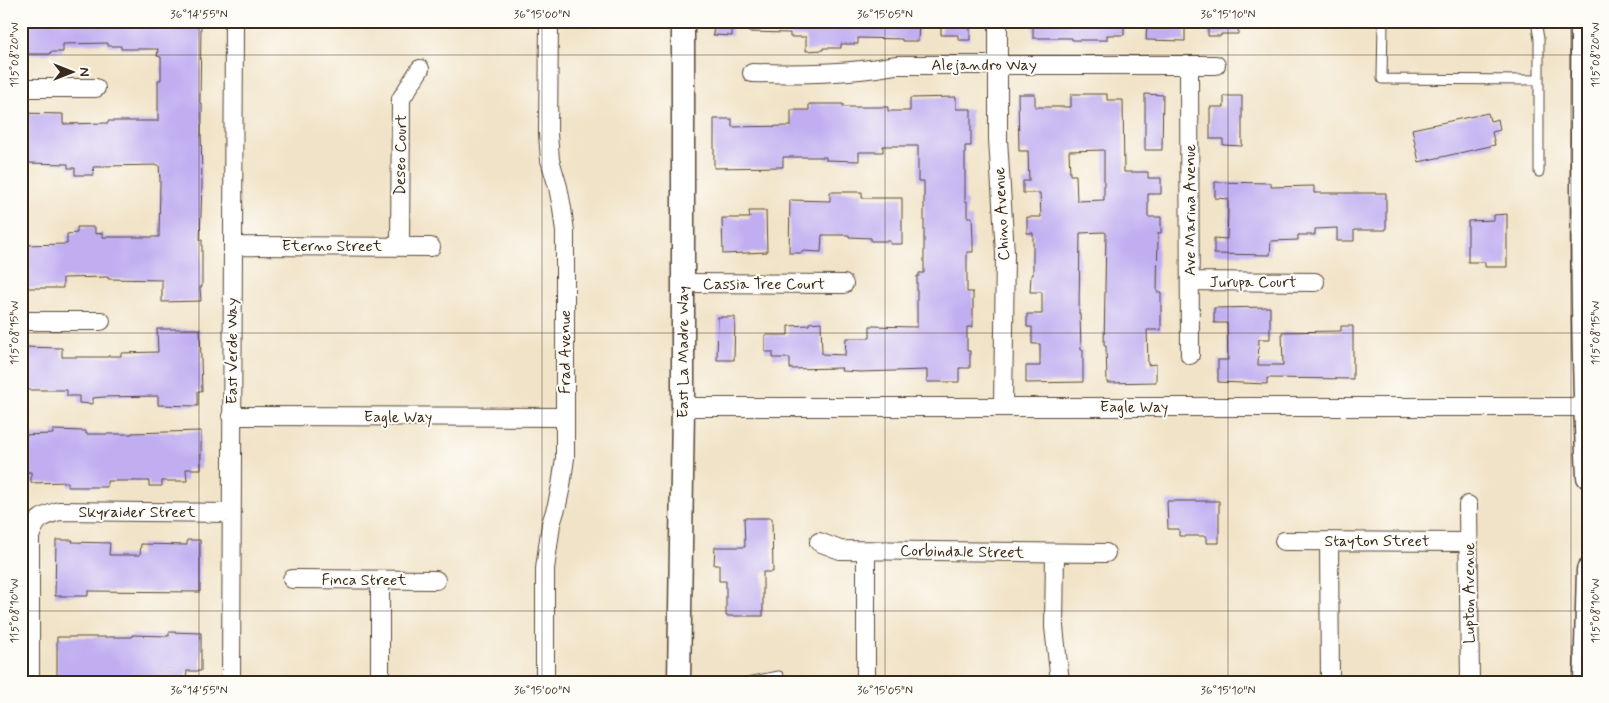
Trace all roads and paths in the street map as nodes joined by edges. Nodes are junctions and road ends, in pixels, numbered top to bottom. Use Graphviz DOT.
graph roads {
  1 [pos="234,21"];
  2 [pos="549,21"];
  3 [pos="683,21"];
  4 [pos="998,21"];
  5 [pos="1383,21"];
  6 [pos="1536,21"];
  7 [pos="1582,21"];
  8 [pos="998,65"];
  9 [pos="1189,65"];
  10 [pos="1216,66"];
  11 [pos="420,69"];
  12 [pos="752,73"];
  13 [pos="1539,80"];
  14 [pos="21,88"];
  15 [pos="96,88"];
  16 [pos="1539,172"];
  17 [pos="1585,218"];
  18 [pos="232,246"];
  19 [pos="400,246"];
  20 [pos="431,247"];
  21 [pos="1190,282"];
  22 [pos="1315,282"];
  23 [pos="683,284"];
  24 [pos="844,284"];
  25 [pos="21,321"];
  26 [pos="101,321"];
  27 [pos="1190,355"];
  28 [pos="1584,406"];
  29 [pos="683,407"];
  30 [pos="1003,407"];
  31 [pos="231,416"];
  32 [pos="565,417"];
  33 [pos="1588,476"];
  34 [pos="1468,505"];
  35 [pos="231,512"];
  36 [pos="1284,541"];
  37 [pos="1329,541"];
  38 [pos="819,542"];
  39 [pos="1469,542"];
  40 [pos="866,551"];
  41 [pos="1055,553"];
  42 [pos="1106,553"];
  43 [pos="1588,570"];
  44 [pos="292,579"];
  45 [pos="380,580"];
  46 [pos="436,580"];
  47 [pos="26,598"];
  48 [pos="778,676"];
  49 [pos="30,682"];
  50 [pos="231,682"];
  51 [pos="380,682"];
  52 [pos="545,682"];
  53 [pos="680,682"];
  54 [pos="748,682"];
  55 [pos="866,682"];
  56 [pos="1060,682"];
  57 [pos="1330,682"];
  58 [pos="1470,682"];
  59 [pos="1585,682"];
  1 -- 18 [label="street, East Verde Way"];
  2 -- 32 [label="street, Frad Avenue"];
  3 -- 23 [label="street, East La Madre Way"];
  4 -- 8 [label="street, Chino Avenue"];
  5 -- 13 [label="lane"];
  6 -- 13 [label="lane"];
  7 -- 17 [label="street"];
  8 -- 9 [label="street, Alejandro Way"];
  8 -- 12 [label="street, Alejandro Way"];
  8 -- 30 [label="street, Chino Avenue"];
  9 -- 10 [label="street, Alejandro Way"];
  9 -- 21 [label="street, Ave Marina Avenue"];
  11 -- 19 [label="street, Deseo Court"];
  13 -- 16 [label="lane"];
  14 -- 15 [label="street"];
  17 -- 28 [label="street"];
  18 -- 19 [label="street, Eterno Street"];
  18 -- 31 [label="street, East Verde Way"];
  19 -- 20 [label="street, Eterno Street"];
  21 -- 22 [label="street, Jurupa Court"];
  21 -- 27 [label="street, Ave Marina Avenue"];
  23 -- 24 [label="street, Cassia Tree Court"];
  23 -- 29 [label="street, East La Madre Way"];
  25 -- 26 [label="street"];
  28 -- 30 [label="street, Eagle Way"];
  28 -- 33 [label="street"];
  29 -- 30 [label="street, Eagle Way"];
  29 -- 53 [label="street, East La Madre Way"];
  31 -- 32 [label="street, Eagle Way"];
  31 -- 35 [label="street, East Verde Way"];
  32 -- 52 [label="street, Frad Avenue"];
  34 -- 39 [label="street, Lupton Avenue"];
  35 -- 47 [label="street, Skyraider Street"];
  35 -- 50 [label="street, East Verde Way"];
  36 -- 37 [label="street, Stayton Street"];
  37 -- 39 [label="street, Stayton Street"];
  37 -- 57 [label="street"];
  38 -- 40 [label="street, Corbindale Street"];
  39 -- 58 [label="street, Lupton Avenue"];
  40 -- 41 [label="street, Corbindale Street"];
  40 -- 55 [label="street"];
  41 -- 42 [label="street, Corbindale Street"];
  41 -- 56 [label="street"];
  43 -- 59 [label="street"];
  44 -- 45 [label="street, Finca Street"];
  45 -- 46 [label="street, Finca Street"];
  45 -- 51 [label="street"];
  47 -- 49 [label="street"];
  48 -- 54 [label="lane"];
}
